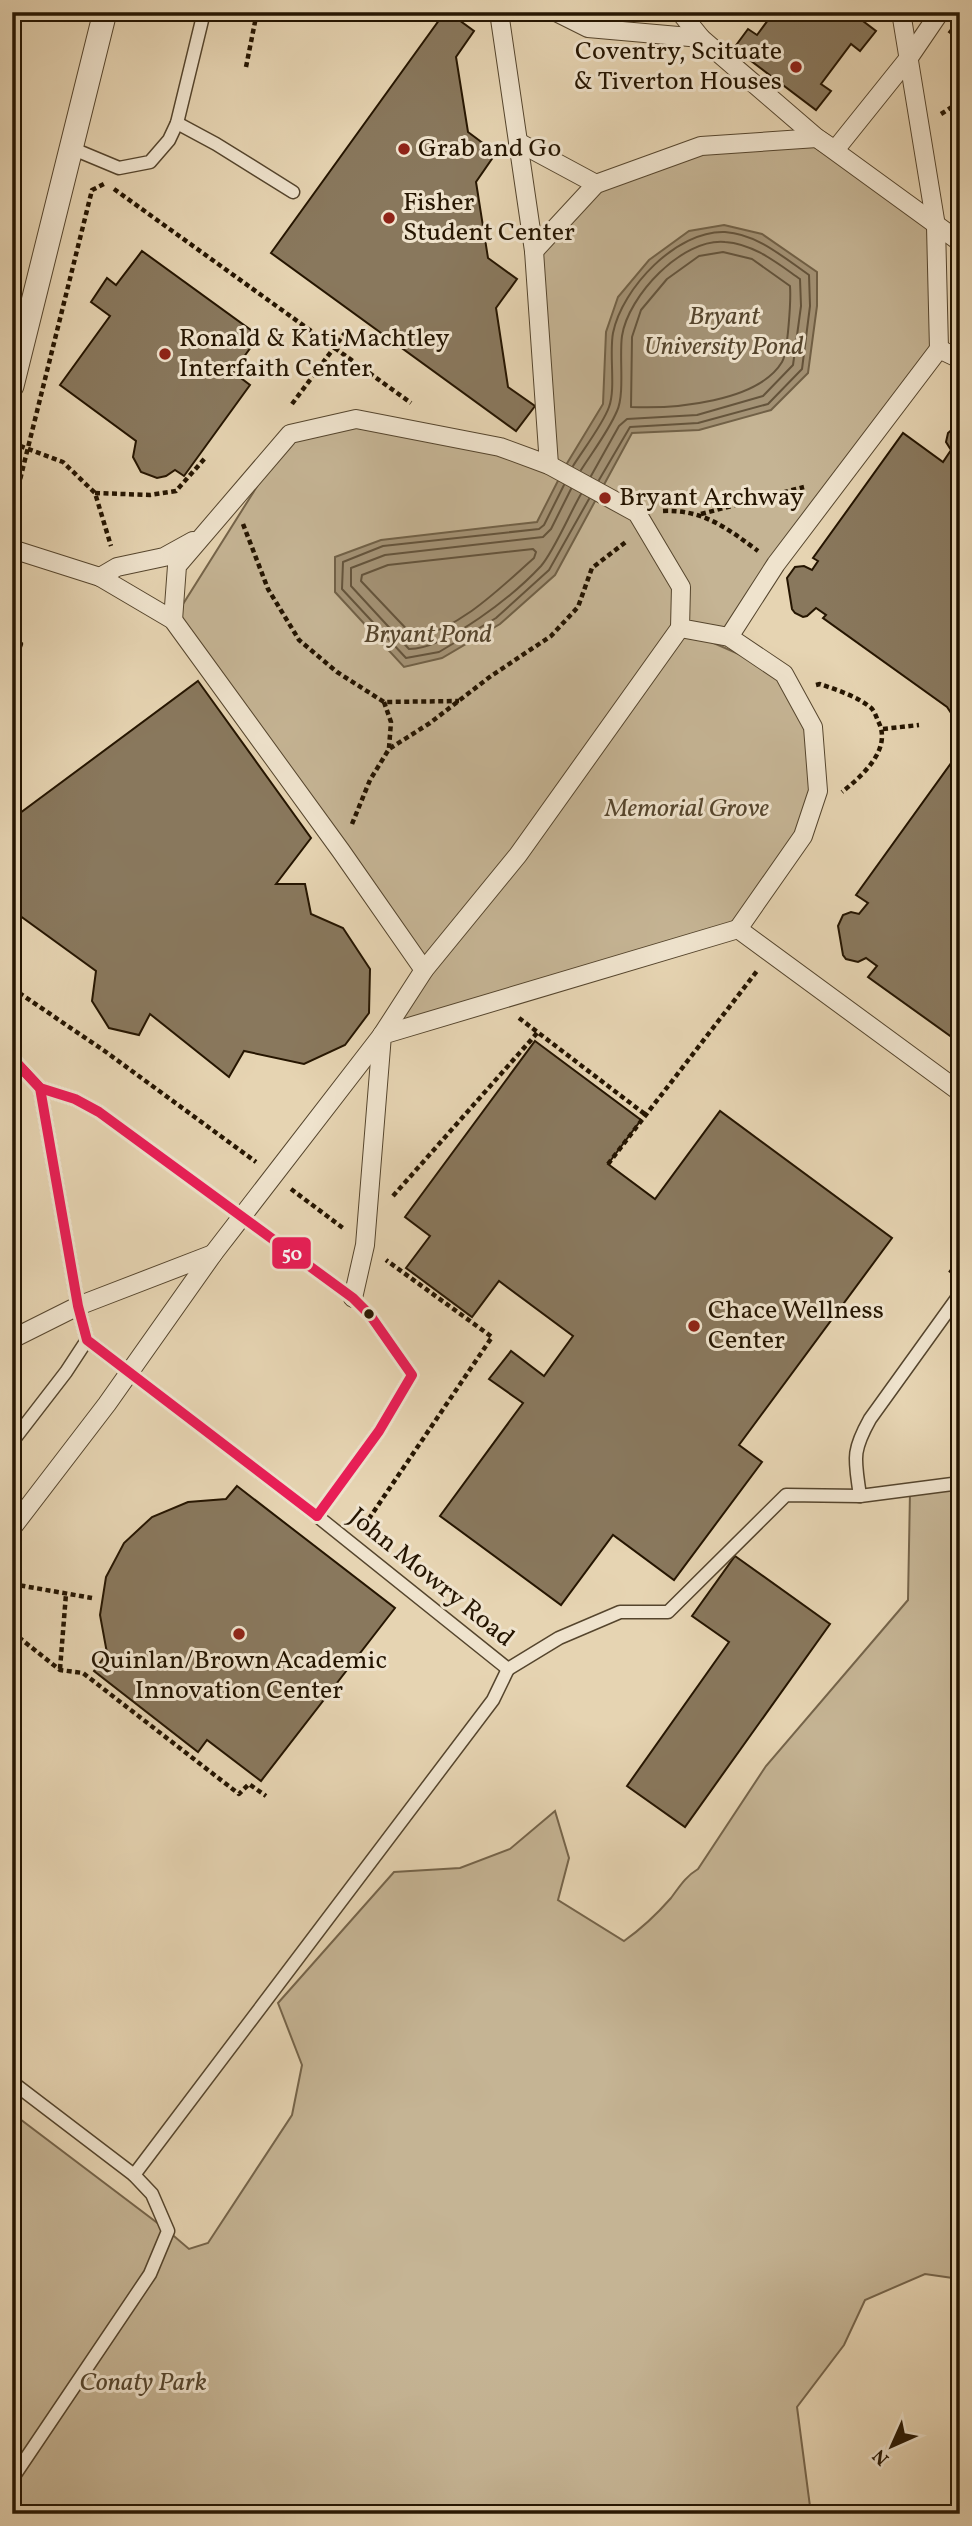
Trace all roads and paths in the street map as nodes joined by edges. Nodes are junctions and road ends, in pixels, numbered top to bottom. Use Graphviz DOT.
graph roads {
  1 [pos="105,12"];
  2 [pos="204,12"];
  3 [pos="257,12"];
  4 [pos="499,12"];
  5 [pos="556,12"];
  6 [pos="680,12"];
  7 [pos="901,12"];
  8 [pos="940,12"];
  9 [pos="701,38"];
  10 [pos="908,59"];
  11 [pos="246,67"];
  12 [pos="177,123"];
  13 [pos="817,138"];
  14 [pos="518,142"];
  15 [pos="71,148"];
  16 [pos="835,150"];
  17 [pos="596,184"];
  18 [pos="293,192"];
  19 [pos="936,226"];
  20 [pos="960,242"];
  21 [pos="534,251"];
  22 [pos="345,333"];
  23 [pos="334,348"];
  24 [pos="939,349"];
  25 [pos="960,359"];
  26 [pos="12,386"];
  27 [pos="292,404"];
  28 [pos="418,408"];
  29 [pos="12,443"];
  30 [pos="28,447"];
  31 [pos="206,457"];
  32 [pos="549,465"];
  33 [pos="842,477"];
  34 [pos="95,493"];
  35 [pos="233,501"];
  36 [pos="12,512"];
  37 [pos="700,514"];
  38 [pos="642,520"];
  39 [pos="202,536"];
  40 [pos="12,549"];
  41 [pos="776,564"];
  42 [pos="117,567"];
  43 [pos="100,577"];
  44 [pos="173,620"];
  45 [pos="680,628"];
  46 [pos="729,637"];
  47 [pos="12,641"];
  48 [pos="12,668"];
  49 [pos="793,691"];
  50 [pos="461,701"];
  51 [pos="384,702"];
  52 [pos="919,725"];
  53 [pos="883,729"];
  54 [pos="389,749"];
  55 [pos="818,791"];
  56 [pos="341,851"];
  57 [pos="738,929"];
  58 [pos="771,953"];
  59 [pos="424,970"];
  60 [pos="496,1001"];
  61 [pos="538,1032"];
  62 [pos="382,1035"];
  63 [pos="12,1058"];
  64 [pos="40,1088"];
  65 [pos="960,1092"];
  66 [pos="646,1115"];
  67 [pos="608,1164"];
  68 [pos="243,1215"];
  69 [pos="367,1226"];
  70 [pos="214,1254"];
  71 [pos="960,1259"];
  72 [pos="950,1273"];
  73 [pos="960,1294"];
  74 [pos="353,1298"];
  75 [pos="78,1306"];
  76 [pos="12,1339"];
  77 [pos="87,1340"];
  78 [pos="128,1373"];
  79 [pos="12,1442"];
  80 [pos="960,1483"];
  81 [pos="860,1496"];
  82 [pos="317,1516"];
  83 [pos="12,1528"];
  84 [pos="12,1584"];
  85 [pos="66,1594"];
  86 [pos="92,1598"];
  87 [pos="12,1632"];
  88 [pos="508,1669"];
  89 [pos="60,1670"];
  90 [pos="266,1797"];
  91 [pos="12,2082"];
  92 [pos="134,2175"];
  93 [pos="12,2479"];
  1 -- 15 [label="street"];
  2 -- 12 [label="lane"];
  3 -- 11 [label="path"];
  4 -- 14 [label="street"];
  5 -- 9 [label="street"];
  6 -- 9 [label="street"];
  7 -- 10 [label="street"];
  8 -- 10 [label="street"];
  9 -- 13 [label="street"];
  10 -- 16 [label="street"];
  10 -- 19 [label="street"];
  12 -- 15 [label="lane"];
  12 -- 18 [label="lane"];
  13 -- 16 [label="street"];
  13 -- 17 [label="street"];
  14 -- 17 [label="street"];
  14 -- 21 [label="street"];
  15 -- 26 [label="street"];
  16 -- 19 [label="street"];
  17 -- 21 [label="street"];
  19 -- 20 [label="street"];
  19 -- 24 [label="street"];
  21 -- 32 [label="street"];
  22 -- 23 [label="path"];
  23 -- 27 [label="path"];
  23 -- 28 [label="path"];
  23 -- 30 [label="path"];
  24 -- 25 [label="street"];
  24 -- 33 [label="street"];
  29 -- 30 [label="path"];
  30 -- 34 [label="path"];
  30 -- 36 [label="path"];
  31 -- 34 [label="path"];
  32 -- 35 [label="street"];
  32 -- 38 [label="street"];
  33 -- 37 [label="path"];
  33 -- 41 [label="street"];
  34 -- 42 [label="path"];
  35 -- 39 [label="street"];
  35 -- 51 [label="path"];
  37 -- 38 [label="path"];
  37 -- 41 [label="path"];
  38 -- 45 [label="street"];
  38 -- 50 [label="path"];
  39 -- 42 [label="street"];
  39 -- 44 [label="street"];
  40 -- 43 [label="street"];
  41 -- 46 [label="street"];
  42 -- 43 [label="street"];
  43 -- 44 [label="street"];
  44 -- 56 [label="street"];
  45 -- 46 [label="street"];
  45 -- 59 [label="street"];
  46 -- 49 [label="street"];
  47 -- 48 [label="path"];
  49 -- 53 [label="path"];
  49 -- 55 [label="street"];
  50 -- 51 [label="path"];
  50 -- 54 [label="path"];
  51 -- 54 [label="path"];
  52 -- 53 [label="path"];
  53 -- 55 [label="path"];
  54 -- 56 [label="path"];
  55 -- 57 [label="street"];
  56 -- 59 [label="street"];
  57 -- 58 [label="street"];
  57 -- 60 [label="street"];
  58 -- 65 [label="street"];
  58 -- 66 [label="path"];
  59 -- 62 [label="street"];
  60 -- 61 [label="path"];
  60 -- 62 [label="street"];
  61 -- 66 [label="path"];
  61 -- 69 [label="path"];
  62 -- 68 [label="street"];
  62 -- 69 [label="street"];
  63 -- 64 [label="lane"];
  64 -- 68 [label="lane"];
  64 -- 75 [label="lane"];
  66 -- 67 [label="path"];
  68 -- 70 [label="street"];
  68 -- 74 [label="lane"];
  69 -- 74 [label="street"];
  70 -- 75 [label="street"];
  70 -- 78 [label="street"];
  71 -- 72 [label="path"];
  73 -- 81 [label="lane"];
  74 -- 82 [label="lane"];
  75 -- 76 [label="street"];
  75 -- 77 [label="lane"];
  77 -- 78 [label="lane, John Mowry Road"];
  77 -- 79 [label="lane"];
  78 -- 82 [label="lane, John Mowry Road"];
  78 -- 83 [label="street"];
  80 -- 81 [label="lane, John Mowry Road"];
  81 -- 88 [label="lane, John Mowry Road"];
  82 -- 88 [label="lane, John Mowry Road"];
  84 -- 85 [label="path"];
  85 -- 86 [label="path"];
  85 -- 89 [label="path"];
  87 -- 89 [label="path"];
  88 -- 92 [label="lane"];
  89 -- 90 [label="path"];
  91 -- 92 [label="lane"];
  92 -- 93 [label="lane"];
}
